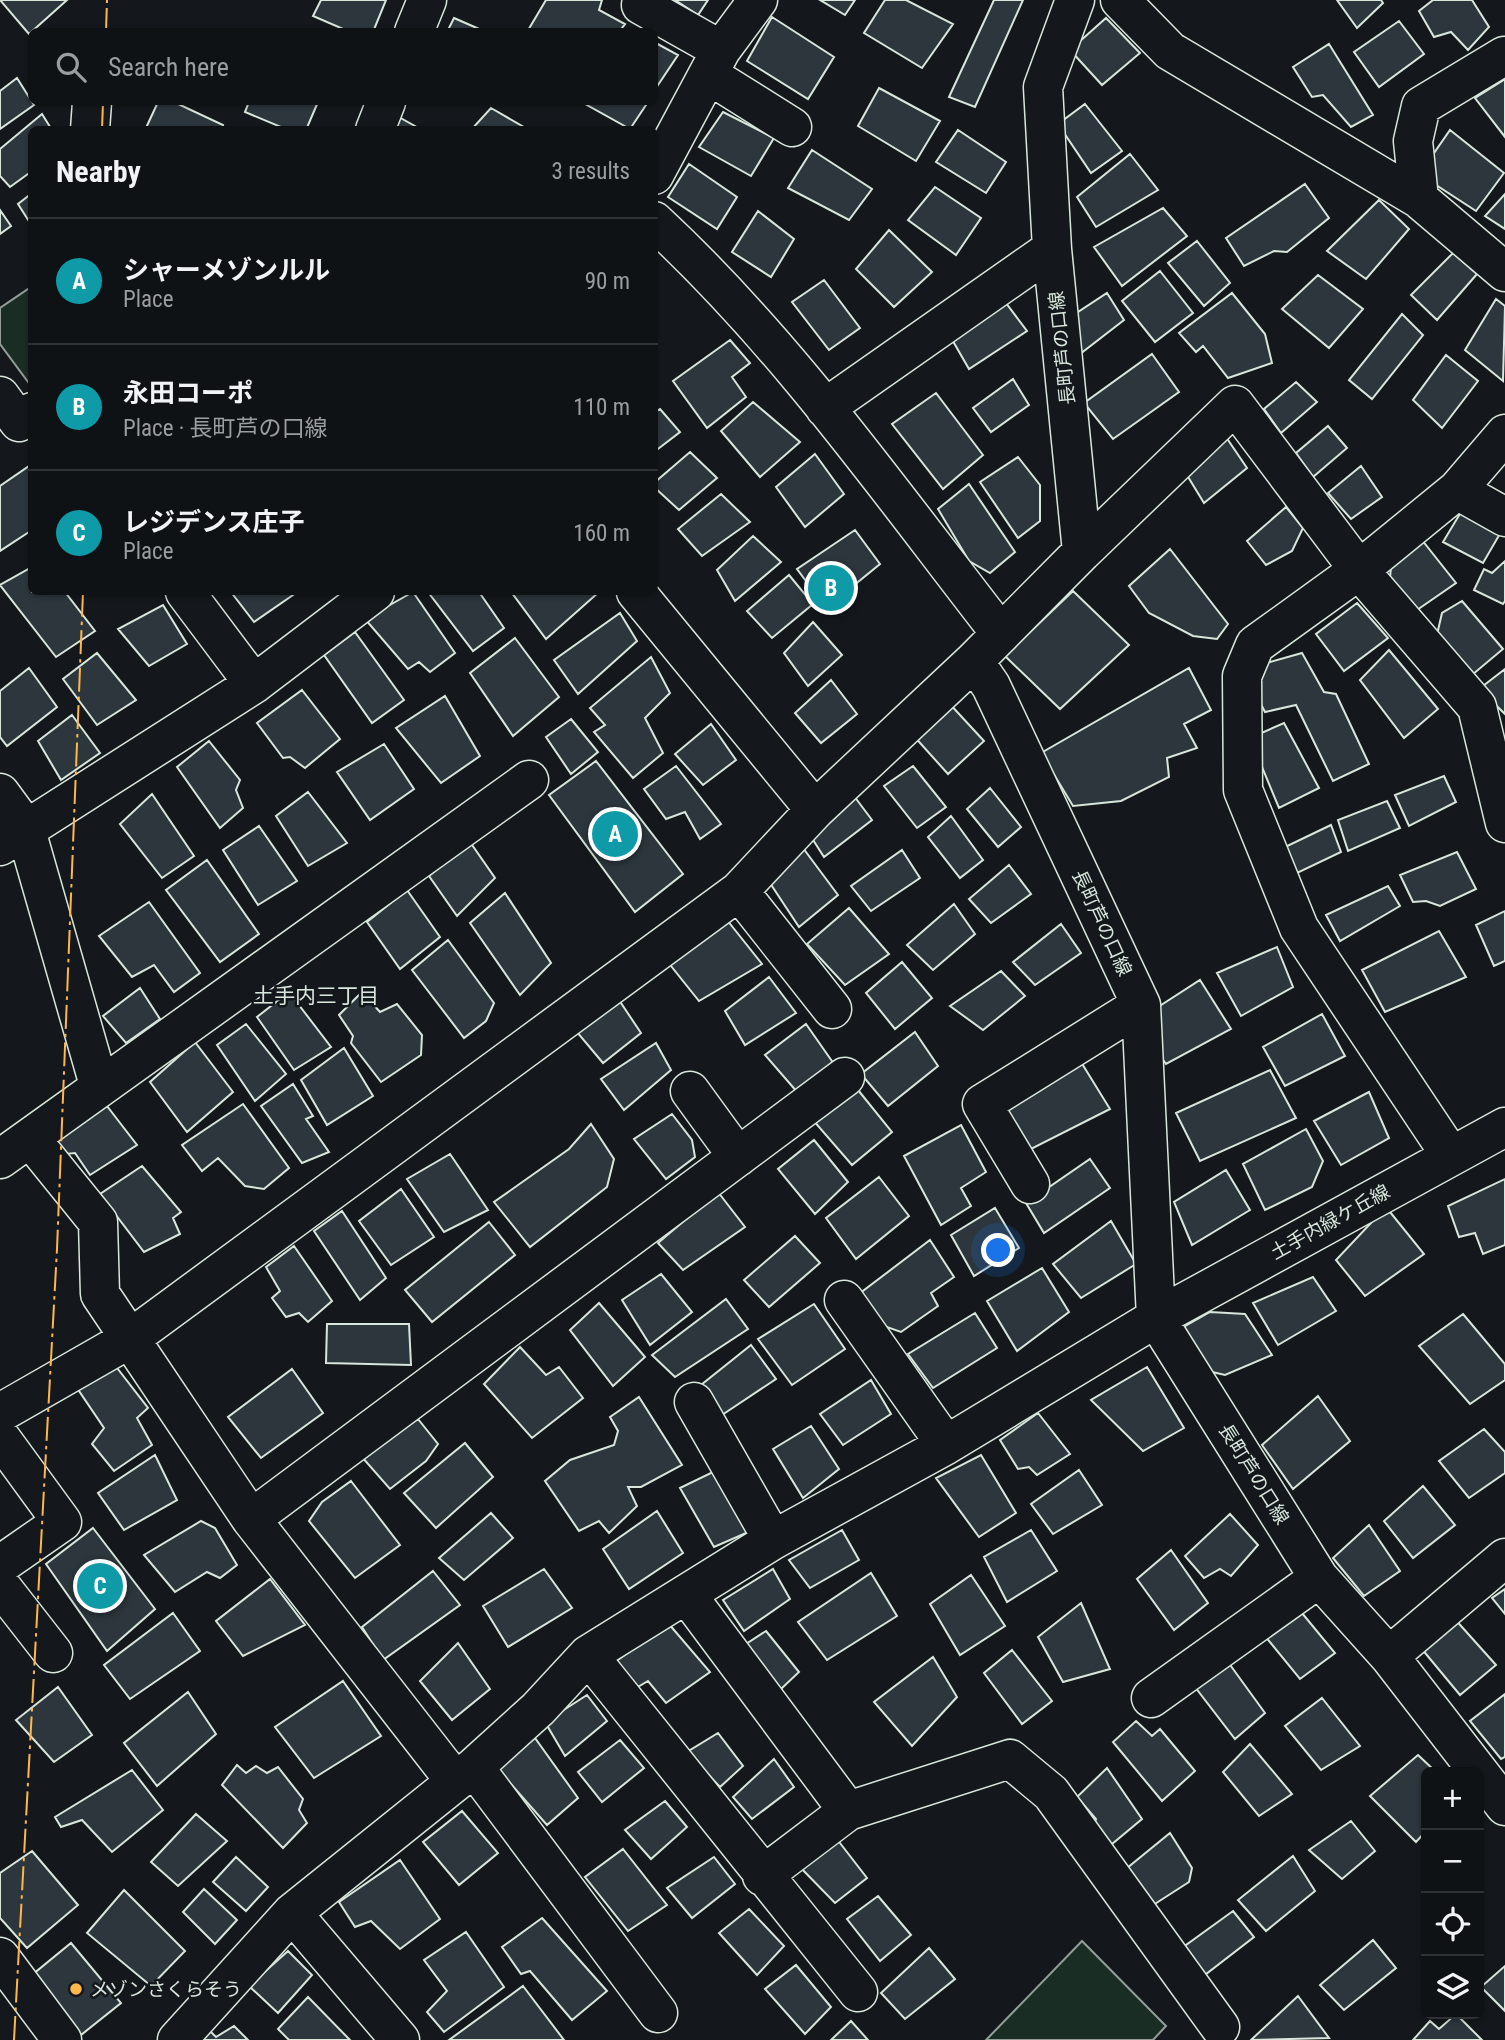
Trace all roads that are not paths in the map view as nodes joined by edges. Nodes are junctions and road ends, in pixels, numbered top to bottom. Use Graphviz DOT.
graph roads {
  1 [pos="426,0"];
  2 [pos="758,0"];
  3 [pos="1075,0"];
  4 [pos="1120,0"];
  5 [pos="641,5"];
  6 [pos="416,28"];
  7 [pos="1504,56"];
  8 [pos="715,63"];
  9 [pos="92,105"];
  10 [pos="385,105"];
  11 [pos="90,126"];
  12 [pos="377,126"];
  13 [pos="792,127"];
  14 [pos="658,168"];
  15 [pos="1419,199"];
  16 [pos="658,225"];
  17 [pos="1052,249"];
  18 [pos="1505,272"];
  19 [pos="0,396"];
  20 [pos="825,408"];
  21 [pos="28,415"];
  22 [pos="1505,435"];
  23 [pos="1457,490"];
  24 [pos="1505,517"];
  25 [pos="1082,552"];
  26 [pos="1359,570"];
  27 [pos="187,595"];
  28 [pos="370,595"];
  29 [pos="638,595"];
  30 [pos="1001,634"];
  31 [pos="974,661"];
  32 [pos="254,684"];
  33 [pos="529,780"];
  34 [pos="0,793"];
  35 [pos="815,810"];
  36 [pos="1505,823"];
  37 [pos="13,836"];
  38 [pos="739,891"];
  39 [pos="1141,1004"];
  40 [pos="832,1009"];
  41 [pos="845,1077"];
  42 [pos="99,1085"];
  43 [pos="690,1091"];
  44 [pos="1505,1127"];
  45 [pos="15,1149"];
  46 [pos="1451,1156"];
  47 [pos="738,1157"];
  48 [pos="1030,1184"];
  49 [pos="844,1300"];
  50 [pos="1156,1318"];
  51 [pos="131,1339"];
  52 [pos="694,1402"];
  53 [pos="0,1413"];
  54 [pos="0,1437"];
  55 [pos="946,1445"];
  56 [pos="251,1519"];
  57 [pos="773,1540"];
  58 [pos="1505,1558"];
  59 [pos="0,1565"];
  60 [pos="1319,1578"];
  61 [pos="0,1586"];
  62 [pos="687,1595"];
  63 [pos="53,1653"];
  64 [pos="588,1655"];
  65 [pos="1389,1656"];
  66 [pos="1151,1698"];
  67 [pos="464,1774"];
  68 [pos="1505,1806"];
  69 [pos="848,1811"];
  70 [pos="762,1876"];
  71 [pos="292,1913"];
  72 [pos="0,1957"];
  73 [pos="858,1992"];
  74 [pos="658,2012"];
  75 [pos="1220,2027"];
  76 [pos="62,2040"];
  77 [pos="177,2040"];
  78 [pos="400,2040"];
  1 -- 6 [label="street"];
  2 -- 8 [label="street"];
  3 -- 17 [label="street, 長町芦の口線"];
  4 -- 15 [label="street"];
  5 -- 8 [label="street"];
  7 -- 15 [label="street"];
  8 -- 13 [label="street"];
  8 -- 14 [label="street"];
  9 -- 11 [label="street"];
  10 -- 12 [label="street"];
  15 -- 18 [label="street"];
  16 -- 20 [label="street"];
  17 -- 20 [label="street"];
  17 -- 25 [label="street, 長町芦の口線"];
  19 -- 21 [label="street"];
  20 -- 30 [label="street"];
  22 -- 23 [label="street"];
  23 -- 24 [label="street"];
  23 -- 26 [label="street"];
  25 -- 26 [label="street"];
  25 -- 30 [label="street"];
  26 -- 36 [label="street"];
  26 -- 46 [label="street"];
  27 -- 32 [label="street"];
  28 -- 32 [label="street"];
  29 -- 35 [label="street"];
  30 -- 31 [label="street"];
  31 -- 35 [label="street"];
  31 -- 39 [label="street, 長町芦の口線"];
  32 -- 37 [label="street"];
  33 -- 42 [label="street"];
  34 -- 37 [label="street"];
  35 -- 38 [label="street"];
  37 -- 42 [label="street"];
  38 -- 40 [label="street"];
  38 -- 51 [label="street"];
  39 -- 48 [label="street"];
  39 -- 50 [label="street, 長町芦の口線"];
  41 -- 47 [label="street"];
  42 -- 45 [label="street"];
  43 -- 47 [label="street"];
  44 -- 46 [label="street, 土手内緑ケ丘線"];
  45 -- 51 [label="street"];
  46 -- 50 [label="street, 土手内緑ケ丘線"];
  47 -- 56 [label="street"];
  49 -- 55 [label="street"];
  50 -- 55 [label="street, 土手内緑ケ丘線"];
  50 -- 60 [label="street, 長町芦の口線"];
  51 -- 53 [label="street"];
  51 -- 56 [label="street"];
  52 -- 57 [label="street"];
  54 -- 59 [label="street"];
  55 -- 57 [label="street, 土手内緑ケ丘線"];
  56 -- 67 [label="street"];
  57 -- 62 [label="street, 土手内緑ケ丘線"];
  58 -- 65 [label="street"];
  60 -- 65 [label="street, 長町芦の口線"];
  60 -- 66 [label="street"];
  61 -- 63 [label="street"];
  62 -- 64 [label="street, 土手内緑ケ丘線"];
  62 -- 69 [label="street"];
  64 -- 67 [label="street, 土手内緑ケ丘線"];
  64 -- 70 [label="street"];
  65 -- 68 [label="street, 長町芦の口線"];
  67 -- 71 [label="street, 土手内緑ケ丘線"];
  67 -- 74 [label="street"];
  69 -- 70 [label="street"];
  69 -- 75 [label="street"];
  70 -- 73 [label="street"];
  71 -- 77 [label="street, 土手内緑ケ丘線"];
  71 -- 78 [label="street"];
  72 -- 76 [label="street"];
}
